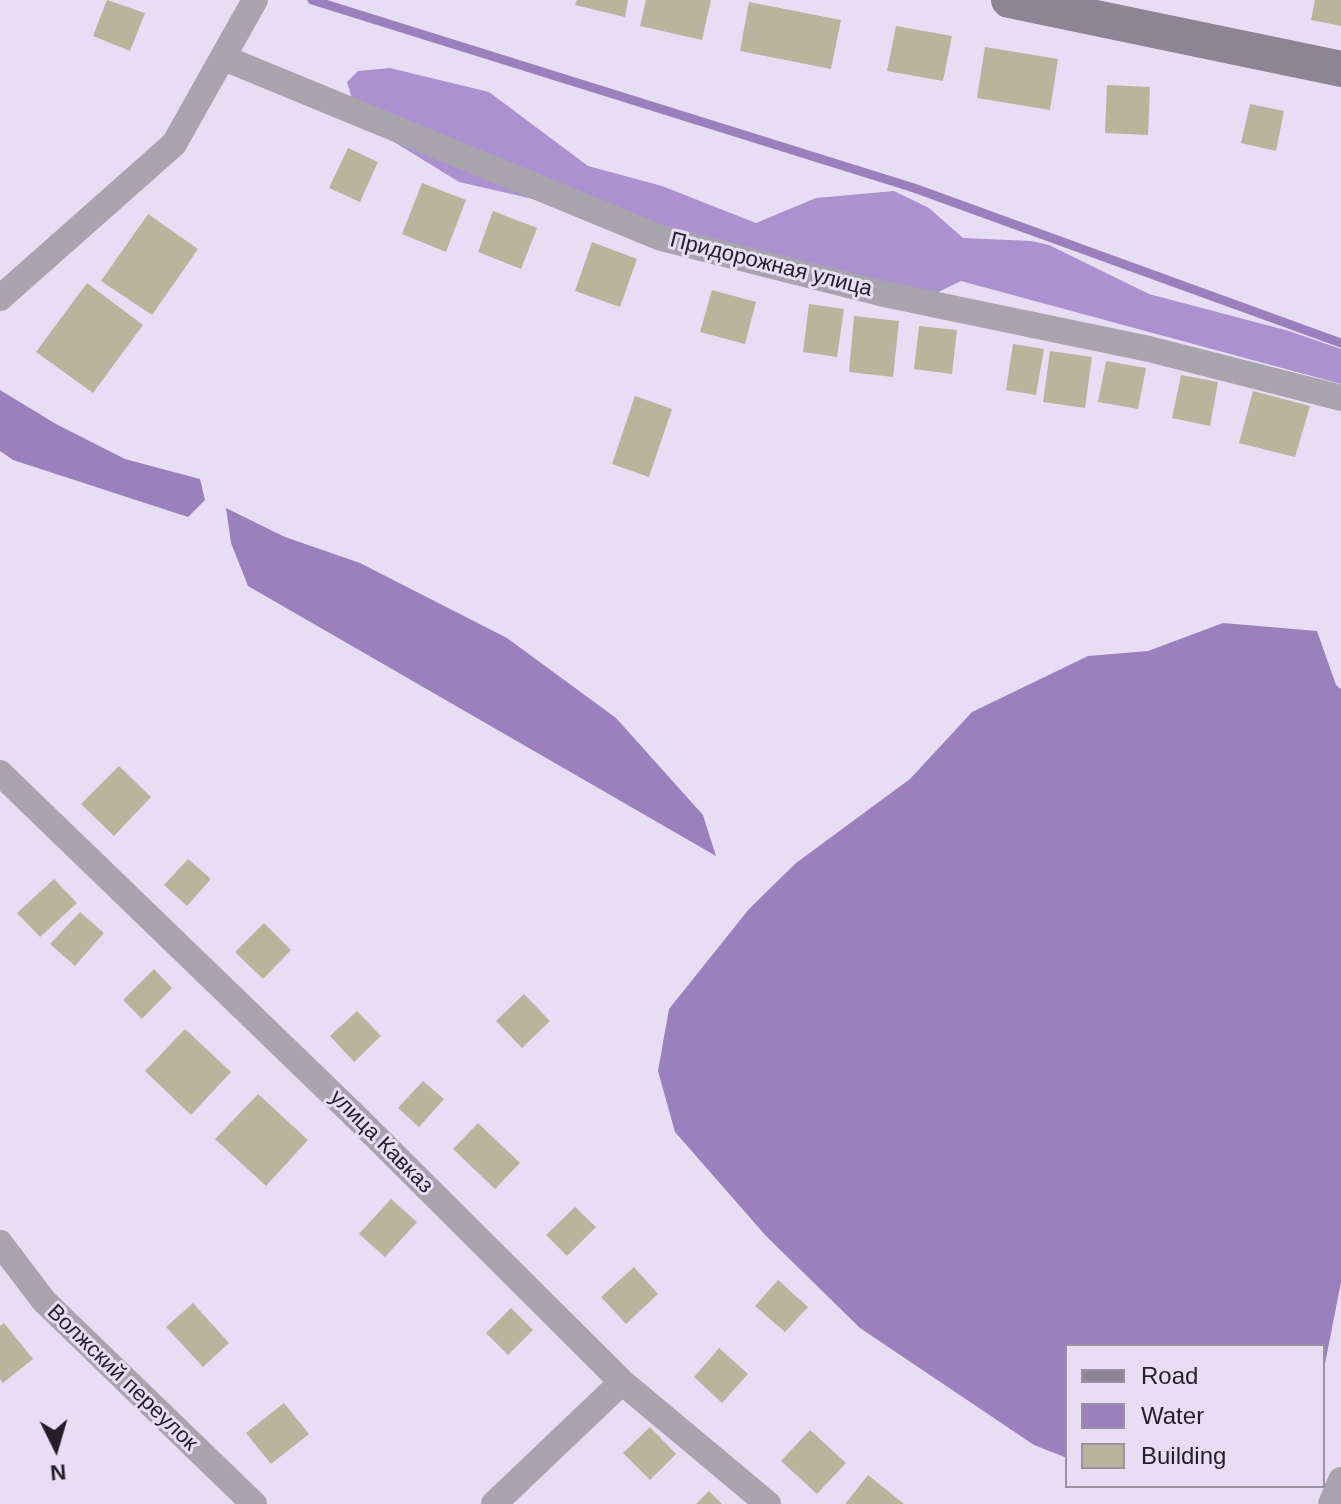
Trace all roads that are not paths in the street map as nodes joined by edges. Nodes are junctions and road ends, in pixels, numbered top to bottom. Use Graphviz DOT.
graph roads {
  1 [pos="255,0"];
  2 [pos="1009,0"];
  3 [pos="224,58"];
  4 [pos="1341,69"];
  5 [pos="0,298"];
  6 [pos="1341,398"];
  7 [pos="0,773"];
  8 [pos="0,1243"];
  9 [pos="622,1382"];
  10 [pos="1341,1480"];
  11 [pos="254,1504"];
  12 [pos="494,1504"];
  13 [pos="768,1504"];
  14 [pos="1331,1504"];
  1 -- 3 [label="street"];
  2 -- 4 [label="main road"];
  3 -- 5 [label="street"];
  3 -- 6 [label="street, Придорожная улица"];
  7 -- 9 [label="street, улица Кавказ"];
  8 -- 11 [label="street, Волжский переулок"];
  9 -- 12 [label="street"];
  9 -- 13 [label="street, улица Кавказ"];
  10 -- 14 [label="street"];
}
